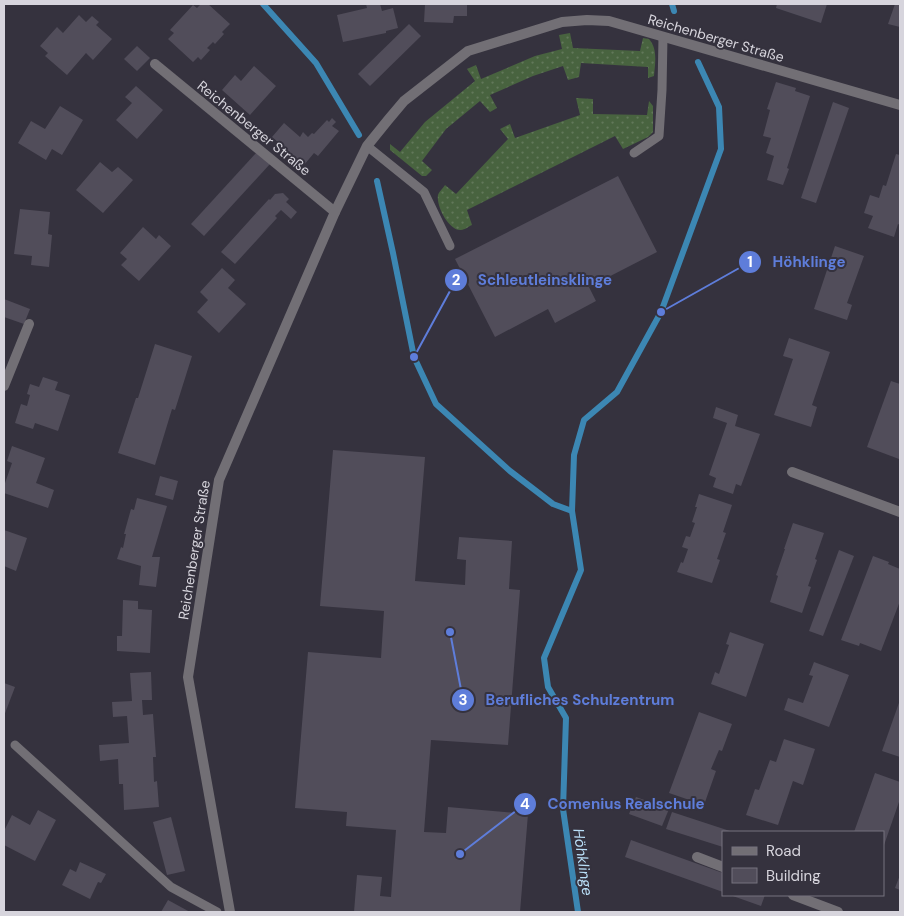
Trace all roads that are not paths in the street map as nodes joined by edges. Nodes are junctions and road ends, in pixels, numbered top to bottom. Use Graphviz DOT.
graph roads {
  1 [pos="663,37"];
  2 [pos="155,64"];
  3 [pos="900,105"];
  4 [pos="367,146"];
  5 [pos="634,153"];
  6 [pos="335,212"];
  7 [pos="450,246"];
  8 [pos="29,324"];
  9 [pos="4,386"];
  10 [pos="792,472"];
  11 [pos="900,512"];
  12 [pos="15,745"];
  13 [pos="697,857"];
  14 [pos="722,867"];
  15 [pos="796,896"];
  16 [pos="217,912"];
  17 [pos="230,912"];
  18 [pos="838,912"];
  1 -- 3 [label="street, Reichenberger Straße"];
  1 -- 4 [label="street, Reichenberger Straße"];
  1 -- 5 [label="lane"];
  2 -- 6 [label="street, Reichenberger Straße"];
  4 -- 6 [label="street, Reichenberger Straße"];
  4 -- 7 [label="lane"];
  6 -- 17 [label="street, Reichenberger Straße"];
  8 -- 9 [label="street"];
  10 -- 11 [label="street"];
  12 -- 16 [label="lane"];
  13 -- 14 [label="street"];
  15 -- 18 [label="street"];
}
